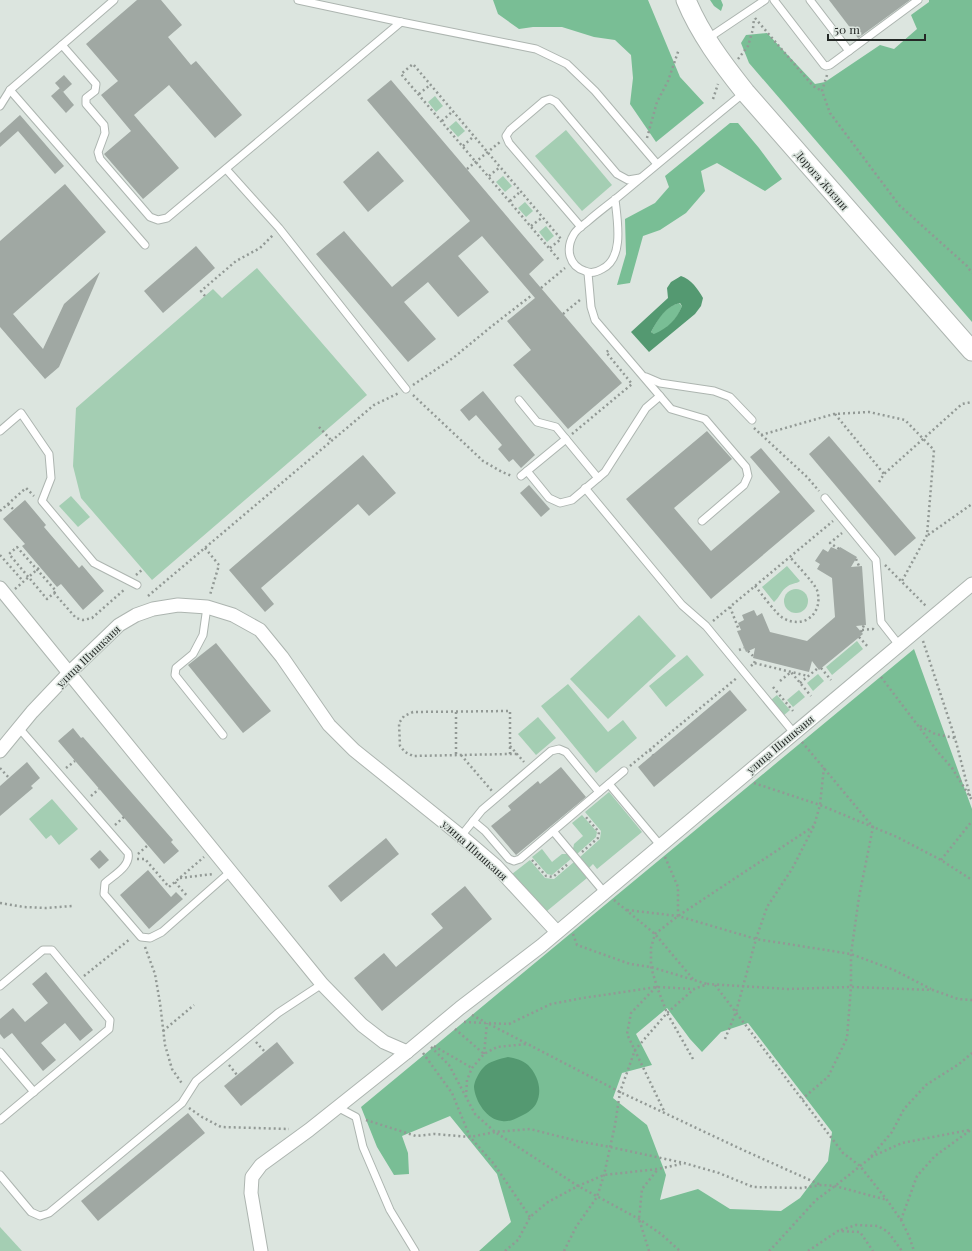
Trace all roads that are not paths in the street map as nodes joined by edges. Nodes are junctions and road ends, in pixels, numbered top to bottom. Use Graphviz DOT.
graph roads {
  1 [pos="114,0"];
  2 [pos="298,0"];
  3 [pos="686,0"];
  4 [pos="765,0"];
  5 [pos="774,0"];
  6 [pos="810,0"];
  7 [pos="918,0"];
  8 [pos="401,22"];
  9 [pos="706,39"];
  10 [pos="62,45"];
  11 [pos="849,51"];
  12 [pos="10,90"];
  13 [pos="745,92"];
  14 [pos="0,106"];
  15 [pos="657,164"];
  16 [pos="226,169"];
  17 [pos="640,178"];
  18 [pos="615,199"];
  19 [pos="580,227"];
  20 [pos="145,245"];
  21 [pos="588,273"];
  22 [pos="972,351"];
  23 [pos="644,377"];
  24 [pos="406,389"];
  25 [pos="660,396"];
  26 [pos="519,400"];
  27 [pos="752,422"];
  28 [pos="0,431"];
  29 [pos="566,439"];
  30 [pos="527,471"];
  31 [pos="521,476"];
  32 [pos="598,478"];
  33 [pos="585,488"];
  34 [pos="825,498"];
  35 [pos="702,521"];
  36 [pos="135,583"];
  37 [pos="972,584"];
  38 [pos="3,593"];
  39 [pos="207,607"];
  40 [pos="899,645"];
  41 [pos="69,673"];
  42 [pos="19,728"];
  43 [pos="794,733"];
  44 [pos="223,735"];
  45 [pos="0,751"];
  46 [pos="624,771"];
  47 [pos="609,784"];
  48 [pos="599,792"];
  49 [pos="473,821"];
  50 [pos="553,831"];
  51 [pos="461,836"];
  52 [pos="660,845"];
  53 [pos="230,872"];
  54 [pos="604,892"];
  55 [pos="557,932"];
  56 [pos="322,984"];
  57 [pos="0,986"];
  58 [pos="416,1045"];
  59 [pos="0,1052"];
  60 [pos="34,1092"];
  61 [pos="337,1107"];
  62 [pos="0,1120"];
  63 [pos="0,1175"];
  64 [pos="260,1251"];
  65 [pos="415,1251"];
  1 -- 10 [label="lane"];
  2 -- 8 [label="lane"];
  3 -- 9 [label="main road, Дорога Жизни"];
  4 -- 9 [label="lane"];
  5 -- 11 [label="lane"];
  6 -- 11 [label="lane"];
  7 -- 11 [label="lane"];
  8 -- 15 [label="lane"];
  8 -- 16 [label="lane"];
  9 -- 13 [label="main road, Дорога Жизни"];
  10 -- 12 [label="lane"];
  10 -- 16 [label="lane"];
  12 -- 14 [label="lane"];
  12 -- 20 [label="lane"];
  13 -- 15 [label="lane"];
  13 -- 22 [label="main road, Дорога Жизни"];
  15 -- 17 [label="lane"];
  16 -- 24 [label="lane"];
  17 -- 18 [label="lane"];
  17 -- 19 [label="lane"];
  18 -- 19 [label="lane"];
  18 -- 21 [label="lane"];
  19 -- 21 [label="lane"];
  21 -- 23 [label="lane"];
  23 -- 25 [label="lane"];
  23 -- 27 [label="lane"];
  25 -- 32 [label="lane"];
  25 -- 35 [label="lane"];
  26 -- 29 [label="lane"];
  28 -- 36 [label="lane"];
  29 -- 30 [label="lane"];
  29 -- 32 [label="lane"];
  30 -- 31 [label="lane"];
  30 -- 33 [label="lane"];
  32 -- 33 [label="lane"];
  33 -- 43 [label="lane"];
  34 -- 40 [label="lane"];
  37 -- 40 [label="street, улица Шишканя"];
  38 -- 41 [label="street"];
  39 -- 41 [label="street, улица Шишканя"];
  39 -- 44 [label="lane"];
  39 -- 51 [label="street, улица Шишканя"];
  40 -- 43 [label="street, улица Шишканя"];
  41 -- 42 [label="street, улица Шишканя"];
  41 -- 53 [label="street"];
  42 -- 45 [label="street, улица Шишканя"];
  42 -- 53 [label="lane"];
  43 -- 52 [label="street, улица Шишканя"];
  46 -- 47 [label="lane"];
  47 -- 48 [label="lane"];
  47 -- 52 [label="lane"];
  48 -- 49 [label="lane"];
  48 -- 50 [label="lane"];
  49 -- 50 [label="lane"];
  49 -- 51 [label="lane"];
  50 -- 54 [label="lane"];
  51 -- 55 [label="street, улица Шишканя"];
  52 -- 54 [label="street, улица Шишканя"];
  53 -- 56 [label="street"];
  54 -- 55 [label="street, улица Шишканя"];
  55 -- 58 [label="street"];
  56 -- 58 [label="street"];
  56 -- 63 [label="lane"];
  57 -- 60 [label="lane"];
  58 -- 61 [label="street"];
  59 -- 60 [label="lane"];
  60 -- 62 [label="lane"];
  61 -- 64 [label="street"];
  61 -- 65 [label="lane"];
}
